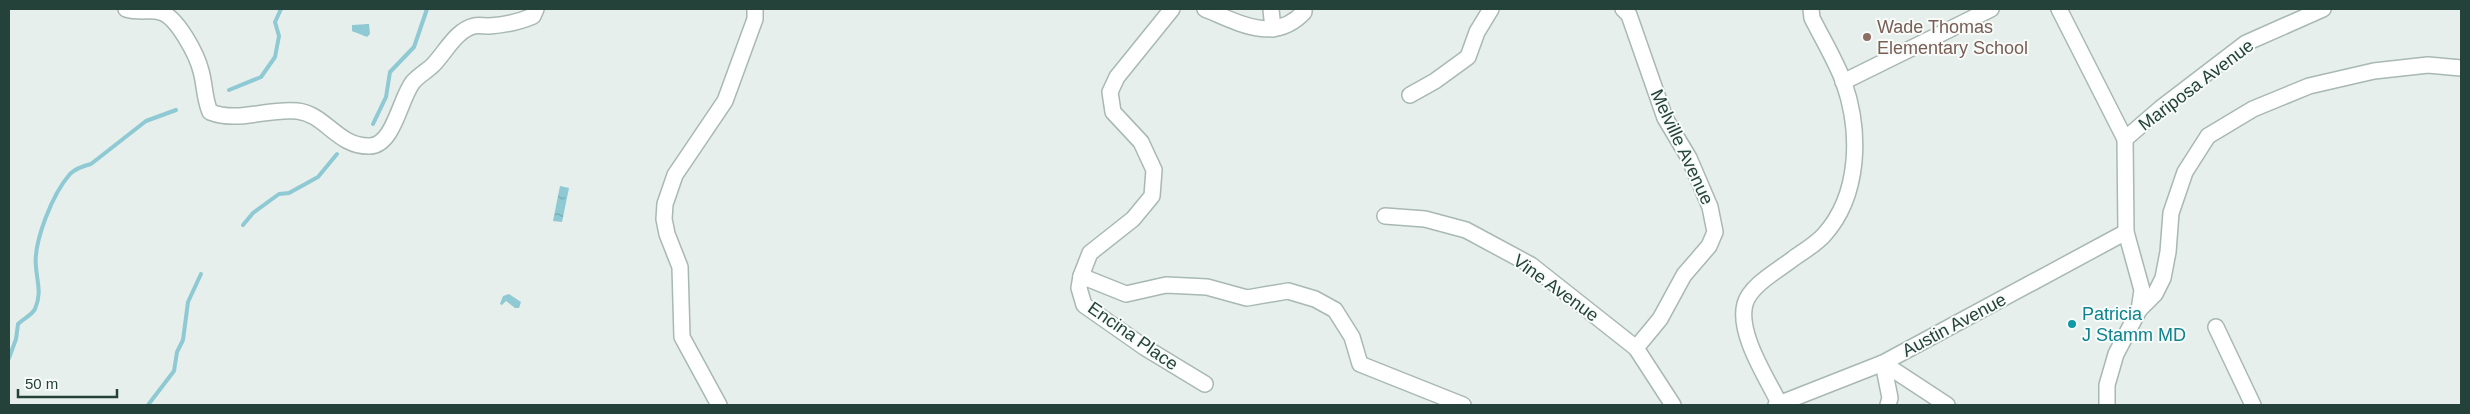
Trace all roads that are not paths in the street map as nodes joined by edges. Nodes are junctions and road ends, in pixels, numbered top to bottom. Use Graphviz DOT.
graph roads {
  1 [pos="126,9"];
  2 [pos="536,9"];
  3 [pos="755,9"];
  4 [pos="1172,9"];
  5 [pos="1205,9"];
  6 [pos="1271,9"];
  7 [pos="1304,9"];
  8 [pos="1491,9"];
  9 [pos="1623,9"];
  10 [pos="1811,9"];
  11 [pos="1991,9"];
  12 [pos="2059,9"];
  13 [pos="2323,9"];
  14 [pos="1273,29"];
  15 [pos="2461,68"];
  16 [pos="1843,82"];
  17 [pos="1410,95"];
  18 [pos="2125,138"];
  19 [pos="1385,216"];
  20 [pos="2126,232"];
  21 [pos="2166,263"];
  22 [pos="2139,271"];
  23 [pos="1080,276"];
  24 [pos="2140,310"];
  25 [pos="2216,327"];
  26 [pos="1636,348"];
  27 [pos="1883,363"];
  28 [pos="1204,384"];
  29 [pos="1778,404"];
  30 [pos="719,405"];
  31 [pos="1464,405"];
  32 [pos="1673,405"];
  33 [pos="1888,405"];
  34 [pos="1947,405"];
  35 [pos="2107,405"];
  36 [pos="2254,405"];
  1 -- 2 [label="street"];
  3 -- 30 [label="street"];
  4 -- 23 [label="street"];
  5 -- 14 [label="street"];
  6 -- 14 [label="street"];
  7 -- 14 [label="street"];
  8 -- 17 [label="street"];
  9 -- 26 [label="street, Melville Avenue"];
  10 -- 16 [label="street"];
  11 -- 16 [label="street"];
  12 -- 18 [label="street"];
  13 -- 18 [label="street, Mariposa Avenue"];
  15 -- 21 [label="street"];
  16 -- 29 [label="street"];
  18 -- 20 [label="street"];
  19 -- 26 [label="street, Vine Avenue"];
  20 -- 22 [label="street"];
  20 -- 27 [label="street, Austin Avenue"];
  21 -- 22 [label="street"];
  21 -- 24 [label="street"];
  22 -- 24 [label="street"];
  23 -- 28 [label="street, Encina Place"];
  23 -- 31 [label="street"];
  24 -- 35 [label="street"];
  25 -- 36 [label="street"];
  26 -- 32 [label="street"];
  27 -- 29 [label="street, Austin Avenue"];
  27 -- 33 [label="street"];
  27 -- 34 [label="street"];
}
